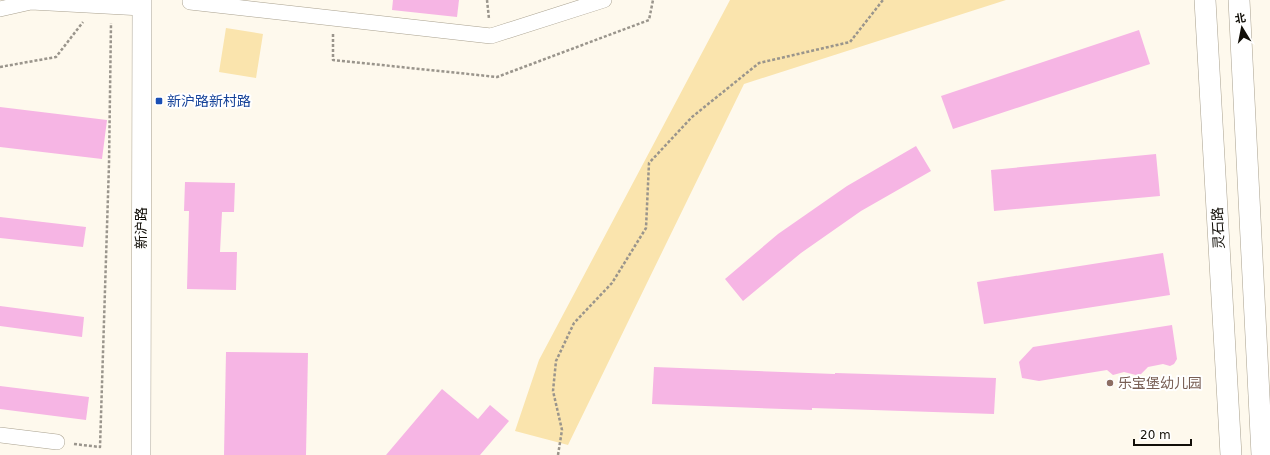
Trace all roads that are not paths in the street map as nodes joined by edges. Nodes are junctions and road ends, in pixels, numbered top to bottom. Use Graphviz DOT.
graph roads {
  1 [pos="190,0"];
  2 [pos="604,0"];
  3 [pos="1206,0"];
  4 [pos="1239,0"];
  5 [pos="142,4"];
  6 [pos="0,9"];
  7 [pos="0,435"];
  8 [pos="57,442"];
  9 [pos="141,455"];
  10 [pos="1231,455"];
  11 [pos="1262,455"];
  1 -- 2 [label="street"];
  3 -- 10 [label="main road, 灵石路"];
  4 -- 11 [label="main road"];
  5 -- 6 [label="street"];
  5 -- 9 [label="street, 新沪路"];
  7 -- 8 [label="street"];
}
